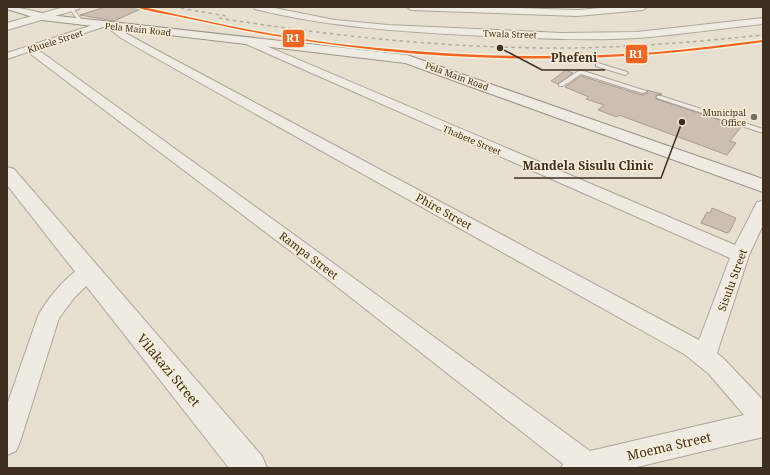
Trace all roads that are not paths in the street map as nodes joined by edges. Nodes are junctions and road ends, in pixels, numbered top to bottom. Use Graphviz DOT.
graph roads {
  1 [pos="11,7"];
  2 [pos="258,7"];
  3 [pos="411,7"];
  4 [pos="643,7"];
  5 [pos="73,8"];
  6 [pos="574,10"];
  7 [pos="42,17"];
  8 [pos="763,21"];
  9 [pos="82,22"];
  10 [pos="106,26"];
  11 [pos="7,27"];
  12 [pos="605,37"];
  13 [pos="249,42"];
  14 [pos="30,48"];
  15 [pos="7,56"];
  16 [pos="598,65"];
  17 [pos="613,69"];
  18 [pos="625,73"];
  19 [pos="602,78"];
  20 [pos="561,85"];
  21 [pos="644,92"];
  22 [pos="659,97"];
  23 [pos="763,131"];
  24 [pos="7,173"];
  25 [pos="763,186"];
  26 [pos="763,206"];
  27 [pos="740,255"];
  28 [pos="88,272"];
  29 [pos="705,356"];
  30 [pos="763,418"];
  31 [pos="763,424"];
  32 [pos="7,442"];
  33 [pos="580,466"];
  34 [pos="250,468"];
  1 -- 7 [label="main road"];
  2 -- 12 [label="street, Twala Street"];
  3 -- 6 [label="street"];
  4 -- 6 [label="street"];
  5 -- 7 [label="main road"];
  5 -- 9 [label="lane"];
  6 -- 12 [label="street"];
  7 -- 9 [label="main road, Pela Main Road"];
  7 -- 11 [label="main road"];
  8 -- 12 [label="street, Twala Street"];
  9 -- 10 [label="main road, Pela Main Road"];
  10 -- 13 [label="main road, Pela Main Road"];
  10 -- 14 [label="street, Khuele Street"];
  10 -- 29 [label="street, Phire Street"];
  13 -- 25 [label="main road, Pela Main Road"];
  13 -- 27 [label="street, Thabete Street"];
  14 -- 15 [label="street, Khuele Street"];
  14 -- 33 [label="street, Rampa Street"];
  16 -- 17 [label="lane"];
  17 -- 18 [label="lane"];
  17 -- 19 [label="lane"];
  19 -- 20 [label="lane"];
  19 -- 21 [label="lane"];
  22 -- 23 [label="lane"];
  24 -- 28 [label="main road, Vilakazi Street"];
  26 -- 27 [label="street, Sisulu Street"];
  27 -- 29 [label="street, Sisulu Street"];
  28 -- 32 [label="street"];
  28 -- 34 [label="main road, Vilakazi Street"];
  29 -- 30 [label="street, Phire Street"];
  31 -- 33 [label="street, Moema Street"];
}
